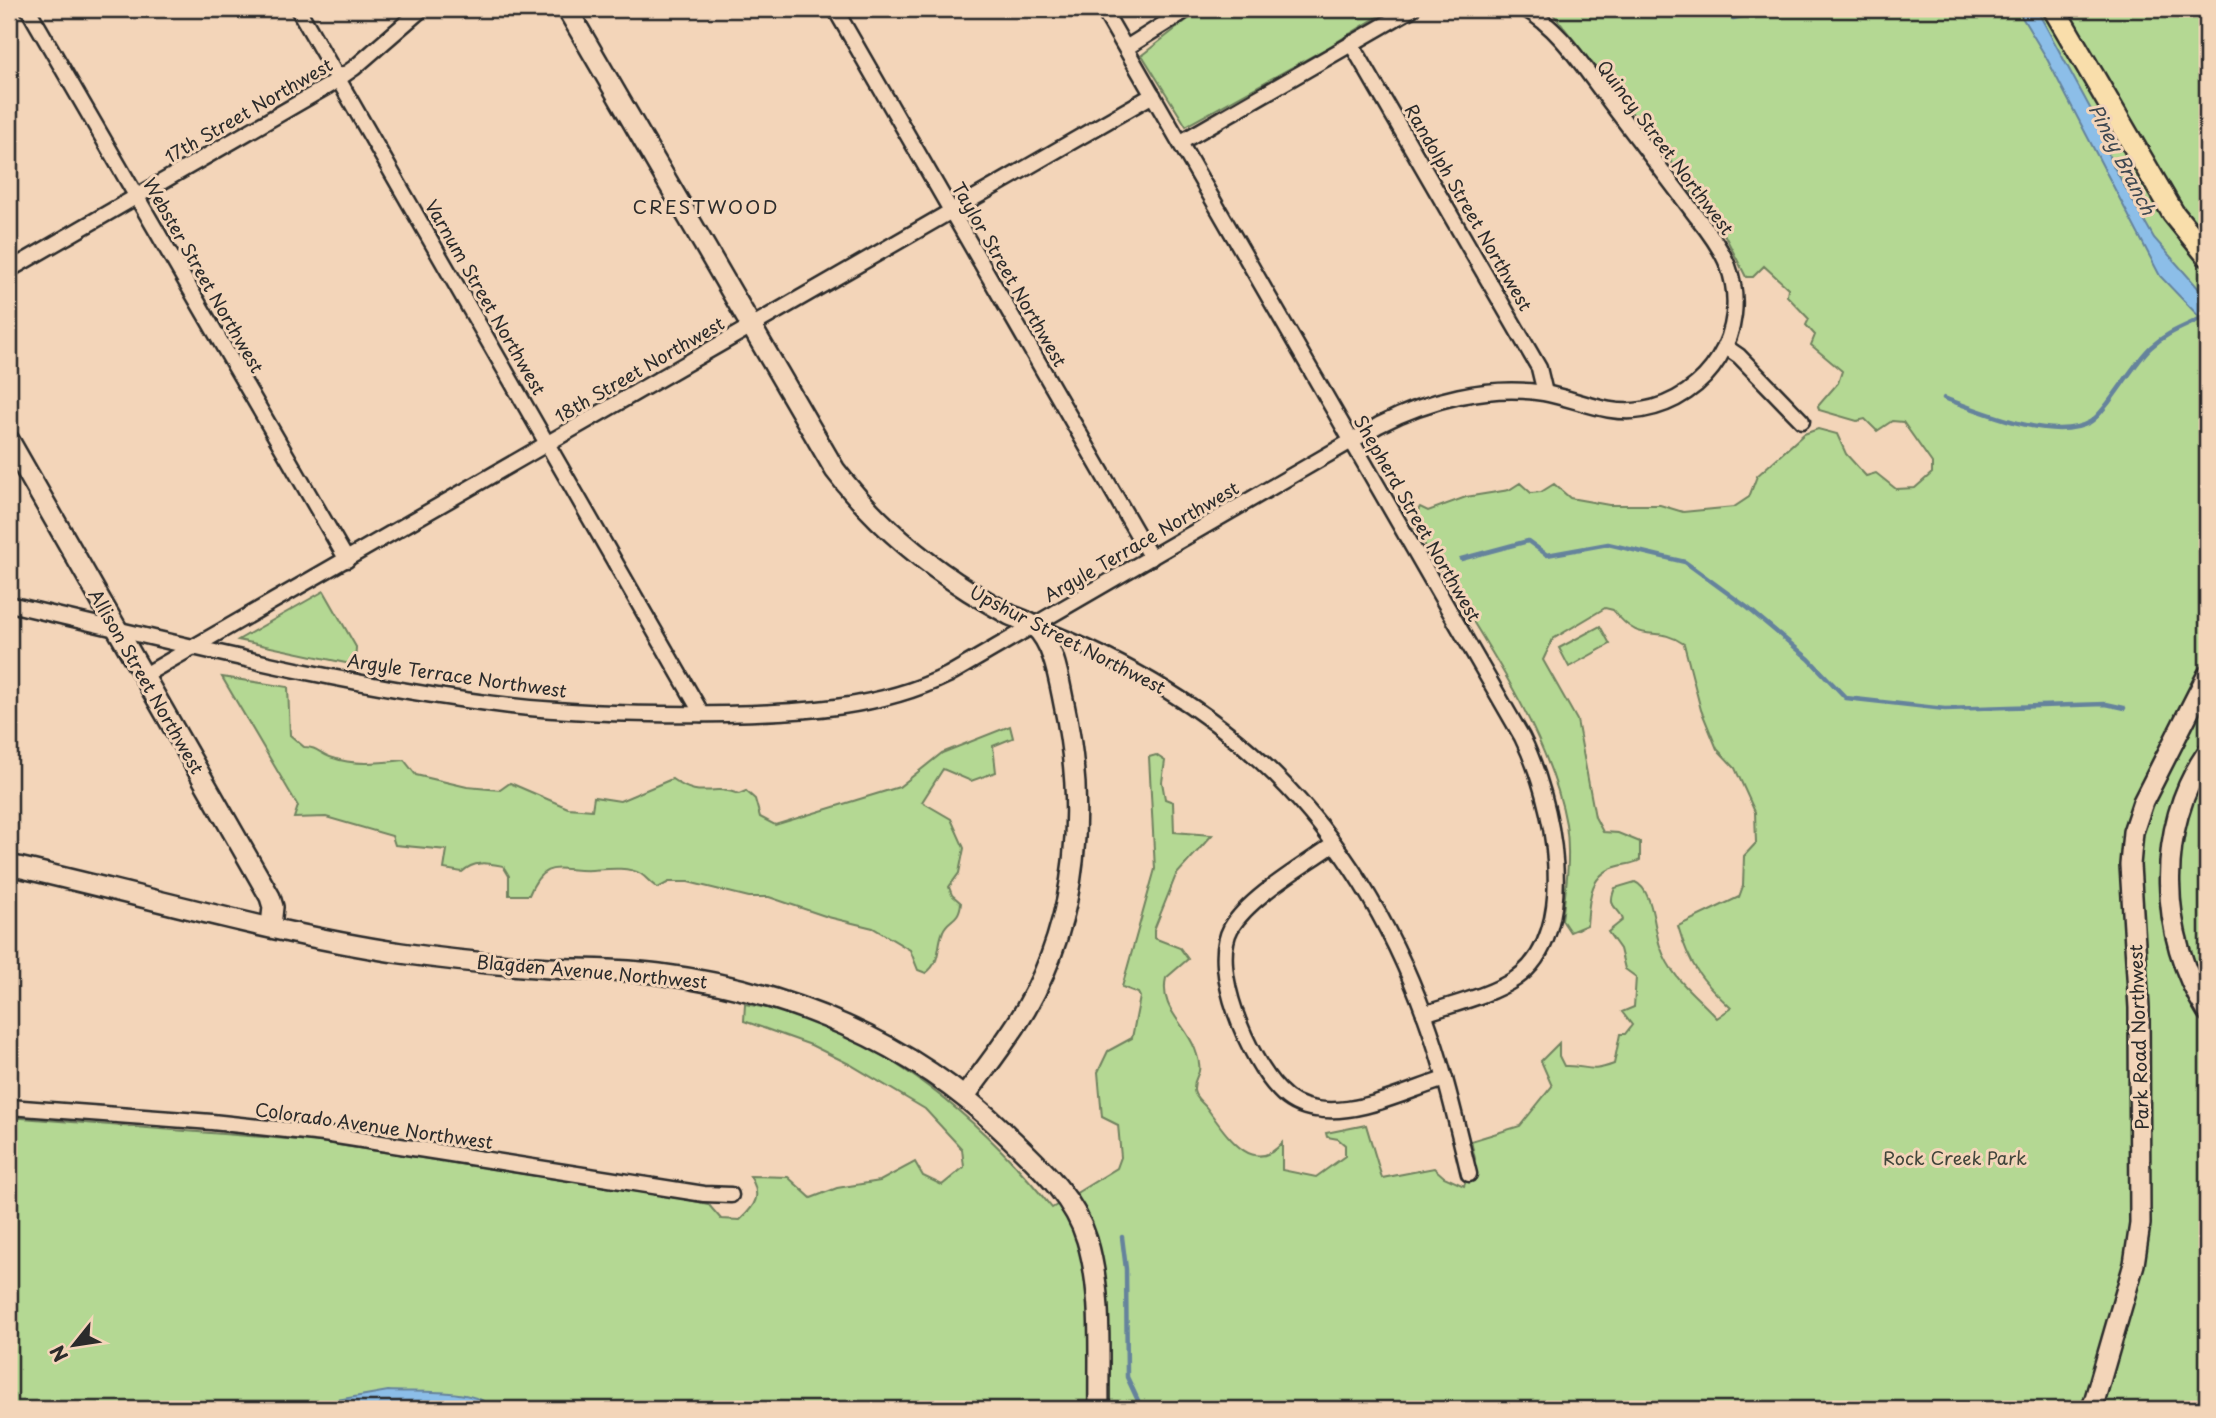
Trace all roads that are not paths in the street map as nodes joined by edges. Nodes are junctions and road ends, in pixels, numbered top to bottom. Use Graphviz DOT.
graph roads {
  1 [pos="28,9"];
  2 [pos="298,9"];
  3 [pos="422,9"];
  4 [pos="567,9"];
  5 [pos="835,9"];
  6 [pos="1103,9"];
  7 [pos="1188,9"];
  8 [pos="1412,9"];
  9 [pos="1525,9"];
  10 [pos="2054,9"];
  11 [pos="1351,43"];
  12 [pos="1126,48"];
  13 [pos="339,79"];
  14 [pos="1153,94"];
  15 [pos="1181,142"];
  16 [pos="137,196"];
  17 [pos="952,212"];
  18 [pos="2207,255"];
  19 [pos="9,270"];
  20 [pos="750,327"];
  21 [pos="1726,347"];
  22 [pos="1545,393"];
  23 [pos="1802,421"];
  24 [pos="9,440"];
  25 [pos="1352,441"];
  26 [pos="549,443"];
  27 [pos="1151,558"];
  28 [pos="347,560"];
  29 [pos="9,604"];
  30 [pos="1034,625"];
  31 [pos="116,629"];
  32 [pos="195,647"];
  33 [pos="143,676"];
  34 [pos="2207,676"];
  35 [pos="702,714"];
  36 [pos="2207,753"];
  37 [pos="1334,844"];
  38 [pos="9,865"];
  39 [pos="271,926"];
  40 [pos="2207,1011"];
  41 [pos="1424,1014"];
  42 [pos="1446,1079"];
  43 [pos="965,1096"];
  44 [pos="9,1107"];
  45 [pos="1469,1174"];
  46 [pos="732,1195"];
  47 [pos="1099,1409"];
  48 [pos="2092,1409"];
  1 -- 16 [label="street, Webster Street Northwest"];
  2 -- 13 [label="street, Varnum Street Northwest"];
  3 -- 13 [label="street, 17th Street Northwest"];
  4 -- 20 [label="street, Upshur Street Northwest"];
  5 -- 17 [label="street, Taylor Street Northwest"];
  6 -- 12 [label="street, Shepherd Street Northwest"];
  7 -- 12 [label="street"];
  8 -- 11 [label="street"];
  9 -- 21 [label="street, Quincy Street Northwest"];
  10 -- 18 [label="main road"];
  11 -- 15 [label="street"];
  11 -- 22 [label="street, Randolph Street Northwest"];
  12 -- 14 [label="street, Shepherd Street Northwest"];
  13 -- 16 [label="street, 17th Street Northwest"];
  13 -- 26 [label="street, Varnum Street Northwest"];
  14 -- 15 [label="street, Shepherd Street Northwest"];
  14 -- 17 [label="street, 18th Street Northwest"];
  15 -- 25 [label="street, Shepherd Street Northwest"];
  16 -- 19 [label="street, 17th Street Northwest"];
  16 -- 28 [label="street, Webster Street Northwest"];
  17 -- 20 [label="street, 18th Street Northwest"];
  17 -- 27 [label="street, Taylor Street Northwest"];
  20 -- 26 [label="street, 18th Street Northwest"];
  20 -- 30 [label="street, Upshur Street Northwest"];
  21 -- 22 [label="street, Argyle Terrace Northwest"];
  21 -- 23 [label="street"];
  22 -- 25 [label="street, Argyle Terrace Northwest"];
  24 -- 31 [label="street, Allison Street Northwest"];
  25 -- 27 [label="street, Argyle Terrace Northwest"];
  25 -- 41 [label="street, Shepherd Street Northwest"];
  26 -- 28 [label="street, 18th Street Northwest"];
  26 -- 35 [label="street, Varnum Street Northwest"];
  27 -- 30 [label="street, Argyle Terrace Northwest"];
  28 -- 32 [label="street, 18th Street Northwest"];
  29 -- 31 [label="street, Argyle Terrace Northwest"];
  30 -- 35 [label="street, Argyle Terrace Northwest"];
  30 -- 37 [label="street, Upshur Street Northwest"];
  30 -- 43 [label="street"];
  31 -- 32 [label="street, Argyle Terrace Northwest"];
  31 -- 33 [label="street, Allison Street Northwest"];
  32 -- 33 [label="street, 18th Street Northwest"];
  32 -- 35 [label="street, Argyle Terrace Northwest"];
  33 -- 39 [label="street, Allison Street Northwest"];
  34 -- 48 [label="street, Park Road Northwest"];
  36 -- 40 [label="street"];
  37 -- 41 [label="street, Upshur Street Northwest"];
  37 -- 42 [label="street"];
  38 -- 39 [label="street, Blagden Avenue Northwest"];
  39 -- 43 [label="street, Blagden Avenue Northwest"];
  41 -- 42 [label="street, Upshur Street Northwest"];
  42 -- 45 [label="street, Upshur Street Northwest"];
  43 -- 47 [label="street, Blagden Avenue Northwest"];
  44 -- 46 [label="street, Colorado Avenue Northwest"];
}
